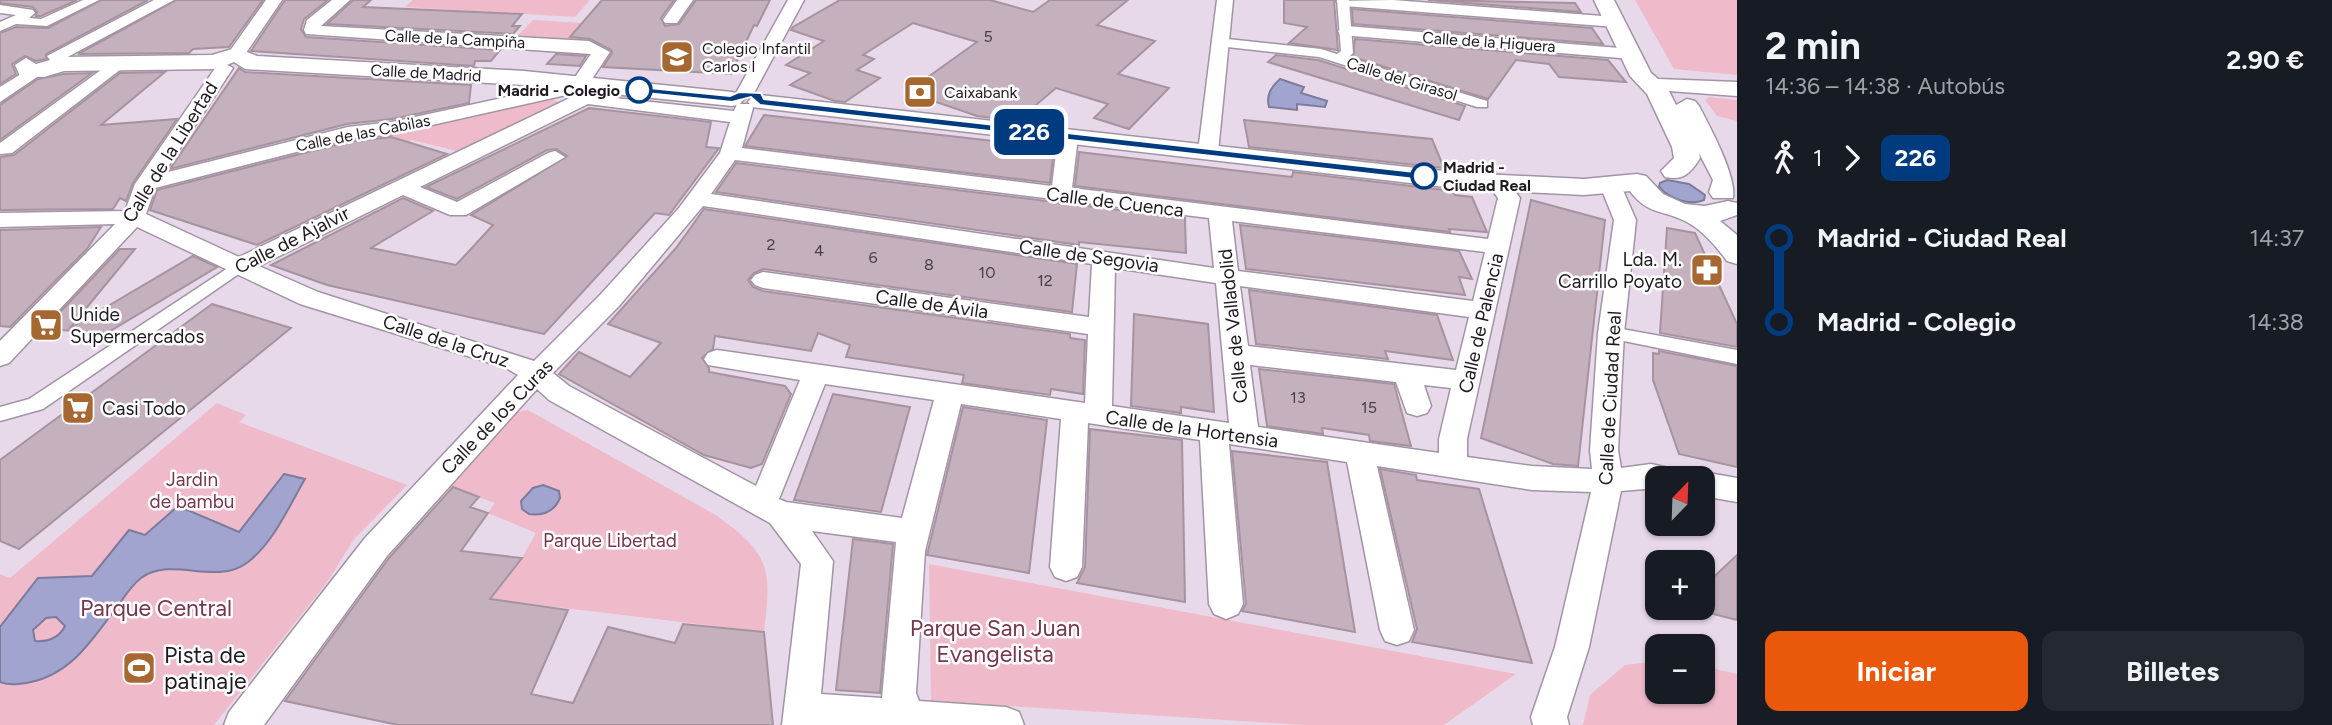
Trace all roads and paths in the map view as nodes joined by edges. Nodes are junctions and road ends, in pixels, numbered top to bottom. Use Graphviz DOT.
graph roads {
  1 [pos="93,0"];
  2 [pos="166,0"];
  3 [pos="274,0"];
  4 [pos="341,0"];
  5 [pos="685,0"];
  6 [pos="796,0"];
  7 [pos="1225,0"];
  8 [pos="1604,0"];
  9 [pos="1343,1"];
  10 [pos="0,9"];
  11 [pos="15,20"];
  12 [pos="671,20"];
  13 [pos="1616,22"];
  14 [pos="0,27"];
  15 [pos="1346,32"];
  16 [pos="1218,42"];
  17 [pos="1337,59"];
  18 [pos="1634,59"];
  19 [pos="59,60"];
  20 [pos="119,62"];
  21 [pos="230,62"];
  22 [pos="0,67"];
  23 [pos="30,68"];
  24 [pos="1662,87"];
  25 [pos="587,89"];
  26 [pos="1735,89"];
  27 [pos="0,96"];
  28 [pos="745,104"];
  29 [pos="1482,104"];
  30 [pos="1688,107"];
  31 [pos="1068,137"];
  32 [pos="5,149"];
  33 [pos="1208,152"];
  34 [pos="730,153"];
  35 [pos="555,157"];
  36 [pos="1674,171"];
  37 [pos="1498,183"];
  38 [pos="146,184"];
  39 [pos="400,186"];
  40 [pos="1633,190"];
  41 [pos="1061,195"];
  42 [pos="698,199"];
  43 [pos="1729,207"];
  44 [pos="1220,214"];
  45 [pos="1695,214"];
  46 [pos="134,216"];
  47 [pos="0,220"];
  48 [pos="1500,247"];
  49 [pos="1737,255"];
  50 [pos="1104,258"];
  51 [pos="237,267"];
  52 [pos="1228,277"];
  53 [pos="763,280"];
  54 [pos="1481,310"];
  55 [pos="1101,327"];
  56 [pos="1611,333"];
  57 [pos="1236,354"];
  58 [pos="0,357"];
  59 [pos="1737,357"];
  60 [pos="717,359"];
  61 [pos="537,374"];
  62 [pos="816,374"];
  63 [pos="1407,374"];
  64 [pos="1468,381"];
  65 [pos="950,393"];
  66 [pos="1417,406"];
  67 [pos="0,414"];
  68 [pos="1086,414"];
  69 [pos="1214,432"];
  70 [pos="1245,437"];
  71 [pos="1360,454"];
  72 [pos="1453,467"];
  73 [pos="1645,476"];
  74 [pos="1608,481"];
  75 [pos="1715,486"];
  76 [pos="1737,490"];
  77 [pos="772,509"];
  78 [pos="914,532"];
  79 [pos="1066,568"];
  80 [pos="1226,604"];
  81 [pos="1398,630"];
  82 [pos="801,718"];
  83 [pos="909,721"];
  84 [pos="1544,722"];
  85 [pos="248,724"];
  86 [pos="1006,725"];
  1 -- 11 [label="street"];
  2 -- 19 [label="street"];
  3 -- 21 [label="street"];
  4 -- 25 [label="street, Calle de la Campiña"];
  5 -- 12 [label="street"];
  6 -- 28 [label="street, Calle de los Curas"];
  7 -- 16 [label="street"];
  8 -- 13 [label="street"];
  9 -- 13 [label="street"];
  9 -- 15 [label="street"];
  10 -- 11 [label="street"];
  11 -- 14 [label="street"];
  13 -- 18 [label="street"];
  15 -- 17 [label="street"];
  15 -- 18 [label="street, Calle de la Higuera"];
  16 -- 17 [label="street, Calle del Girasol"];
  16 -- 33 [label="street"];
  17 -- 29 [label="street, Calle del Girasol"];
  18 -- 24 [label="street"];
  19 -- 20 [label="street, Calle de Madrid"];
  19 -- 23 [label="street, Calle de Madrid"];
  20 -- 21 [label="street, Calle de Madrid"];
  20 -- 32 [label="street"];
  21 -- 25 [label="street, Calle de Madrid"];
  21 -- 38 [label="street, Calle de la Libertad"];
  22 -- 23 [label="street"];
  23 -- 27 [label="street"];
  24 -- 26 [label="street"];
  24 -- 30 [label="street"];
  24 -- 36 [label="street"];
  25 -- 28 [label="street, Calle de Madrid"];
  25 -- 38 [label="street, Calle de las Cabilas"];
  25 -- 39 [label="street, Calle de Ajalvir"];
  26 -- 30 [label="street"];
  28 -- 31 [label="street, Calle de Madrid"];
  28 -- 34 [label="street, Calle de los Curas"];
  30 -- 43 [label="street"];
  31 -- 33 [label="street, Calle de Madrid"];
  31 -- 41 [label="street"];
  33 -- 37 [label="street, Calle de Madrid"];
  34 -- 41 [label="street, Calle de Cuenca"];
  34 -- 42 [label="street, Calle de los Curas"];
  35 -- 39 [label="street"];
  36 -- 40 [label="street"];
  36 -- 43 [label="street"];
  37 -- 40 [label="street, Calle de Madrid"];
  37 -- 48 [label="street, Calle de Palencia"];
  38 -- 46 [label="street, Calle de la Libertad"];
  39 -- 51 [label="street, Calle de Ajalvir"];
  40 -- 45 [label="street, Calle de Madrid"];
  40 -- 56 [label="street, Calle de Ciudad Real"];
  41 -- 44 [label="street, Calle de Cuenca"];
  42 -- 50 [label="street, Calle de Segovia"];
  42 -- 61 [label="street, Calle de los Curas"];
  43 -- 45 [label="street"];
  44 -- 48 [label="street, Calle de Cuenca"];
  44 -- 52 [label="street, Calle de Valladolid"];
  45 -- 49 [label="street"];
  46 -- 47 [label="street, Calle de la Cruz"];
  46 -- 51 [label="street, Calle de la Cruz"];
  46 -- 58 [label="street, Calle de la Libertad"];
  48 -- 54 [label="street, Calle de Palencia"];
  50 -- 52 [label="street, Calle de Segovia"];
  50 -- 55 [label="street"];
  51 -- 61 [label="street, Calle de la Cruz"];
  51 -- 67 [label="street, Calle de Ajalvir"];
  52 -- 54 [label="street, Calle de Segovia"];
  52 -- 57 [label="street, Calle de Valladolid"];
  53 -- 55 [label="street, Calle de Ávila"];
  54 -- 64 [label="street, Calle de Palencia"];
  55 -- 68 [label="street"];
  56 -- 59 [label="street"];
  56 -- 74 [label="street, Calle de Ciudad Real"];
  57 -- 63 [label="street"];
  57 -- 70 [label="street, Calle de Valladolid"];
  60 -- 62 [label="street, Calle de la Hortensia"];
  61 -- 77 [label="street, Calle de la Cruz"];
  61 -- 85 [label="street, Calle de los Curas"];
  62 -- 65 [label="street, Calle de la Hortensia"];
  62 -- 77 [label="street"];
  63 -- 64 [label="street"];
  63 -- 66 [label="street"];
  64 -- 72 [label="street, Calle de Palencia"];
  65 -- 68 [label="street, Calle de la Hortensia"];
  65 -- 78 [label="street"];
  68 -- 69 [label="street, Calle de la Hortensia"];
  68 -- 79 [label="street"];
  69 -- 70 [label="street, Calle de la Hortensia"];
  69 -- 80 [label="street"];
  70 -- 71 [label="street, Calle de la Hortensia"];
  71 -- 72 [label="street, Calle de la Hortensia"];
  71 -- 81 [label="street"];
  72 -- 74 [label="street, Calle de la Hortensia"];
  73 -- 74 [label="street, Calle de la Hortensia"];
  74 -- 84 [label="street, Calle de Ciudad Real"];
  75 -- 76 [label="street"];
  77 -- 78 [label="street, Calle de la Cruz"];
  77 -- 82 [label="street"];
  78 -- 83 [label="street"];
  82 -- 83 [label="street"];
  83 -- 86 [label="street"];
}
